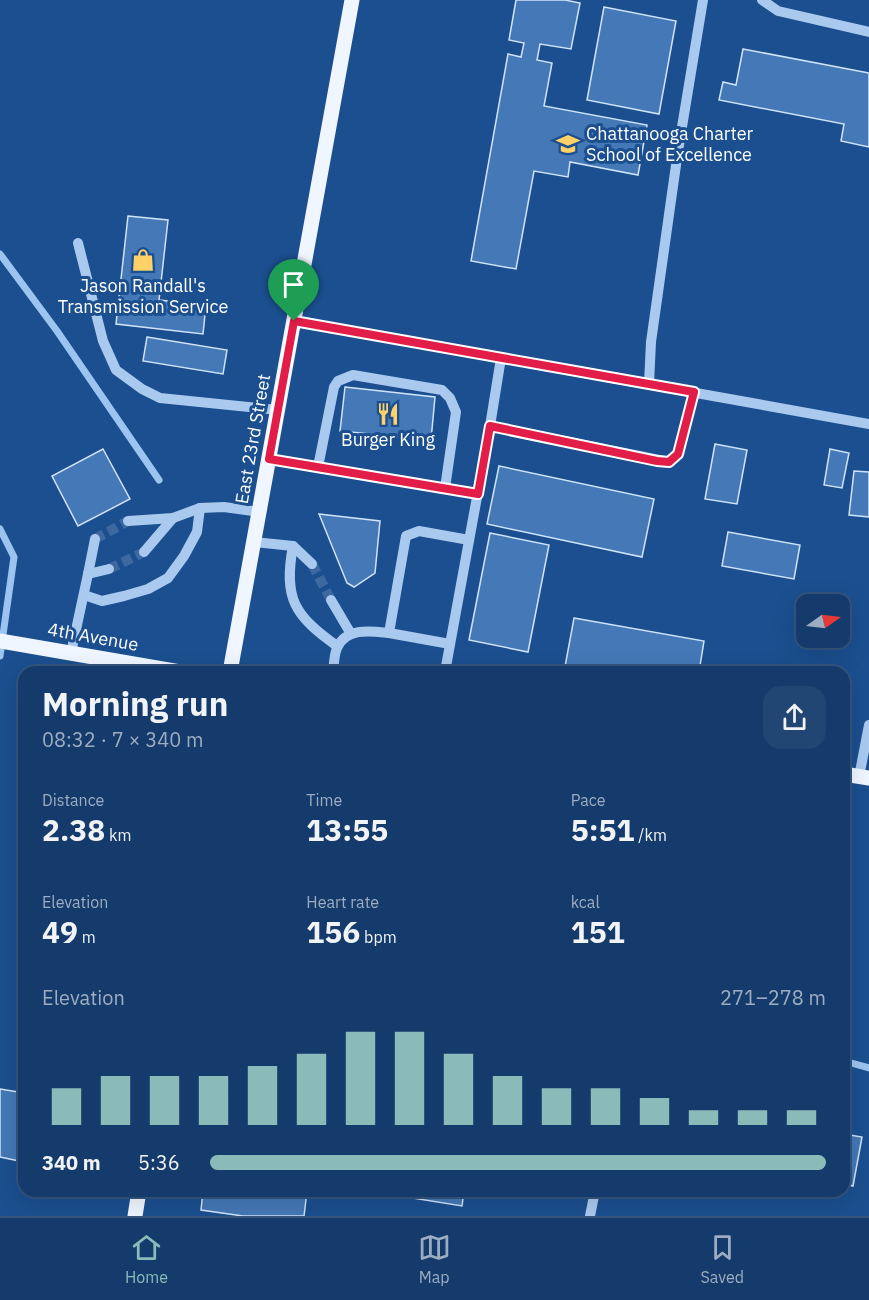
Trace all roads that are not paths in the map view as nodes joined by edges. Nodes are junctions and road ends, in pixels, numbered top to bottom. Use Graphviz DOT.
graph roads {
  1 [pos="352,0"];
  2 [pos="703,0"];
  3 [pos="762,0"];
  4 [pos="869,32"];
  5 [pos="78,243"];
  6 [pos="294,321"];
  7 [pos="501,358"];
  8 [pos="649,384"];
  9 [pos="694,392"];
  10 [pos="278,410"];
  11 [pos="869,424"];
  12 [pos="490,426"];
  13 [pos="269,459"];
  14 [pos="318,467"];
  15 [pos="445,488"];
  16 [pos="478,494"];
  17 [pos="200,508"];
  18 [pos="259,512"];
  19 [pos="173,518"];
  20 [pos="128,521"];
  21 [pos="95,539"];
  22 [pos="469,540"];
  23 [pos="254,542"];
  24 [pos="293,546"];
  25 [pos="144,552"];
  26 [pos="312,564"];
  27 [pos="109,569"];
  28 [pos="88,574"];
  29 [pos="84,595"];
  30 [pos="331,600"];
  31 [pos="389,633"];
  32 [pos="351,634"];
  33 [pos="0,641"];
  34 [pos="450,644"];
  35 [pos="337,646"];
  36 [pos="72,653"];
  37 [pos="100,665"];
  38 [pos="231,666"];
  39 [pos="334,666"];
  40 [pos="446,666"];
  41 [pos="869,725"];
  42 [pos="858,776"];
  43 [pos="138,1197"];
  44 [pos="594,1197"];
  45 [pos="135,1216"];
  46 [pos="590,1216"];
  1 -- 6 [label="main road, East 23rd Street"];
  2 -- 8 [label="street"];
  3 -- 4 [label="street"];
  5 -- 10 [label="street"];
  6 -- 7 [label="street"];
  6 -- 10 [label="main road, East 23rd Street"];
  7 -- 8 [label="street"];
  7 -- 12 [label="street"];
  8 -- 9 [label="street"];
  9 -- 11 [label="street"];
  9 -- 12 [label="street"];
  10 -- 13 [label="main road, East 23rd Street"];
  12 -- 16 [label="street"];
  13 -- 14 [label="street"];
  13 -- 18 [label="main road, East 23rd Street"];
  14 -- 15 [label="street"];
  14 -- 15 [label="street"];
  15 -- 16 [label="street"];
  16 -- 22 [label="street"];
  17 -- 18 [label="street"];
  17 -- 19 [label="street"];
  17 -- 29 [label="street"];
  18 -- 23 [label="main road, East 23rd Street"];
  19 -- 20 [label="street"];
  19 -- 25 [label="street"];
  21 -- 28 [label="street"];
  22 -- 31 [label="street"];
  22 -- 34 [label="street"];
  23 -- 24 [label="street"];
  23 -- 38 [label="main road, East 23rd Street"];
  24 -- 26 [label="street"];
  24 -- 35 [label="street"];
  27 -- 28 [label="street"];
  28 -- 29 [label="street"];
  29 -- 36 [label="street"];
  30 -- 32 [label="street"];
  31 -- 32 [label="street"];
  31 -- 34 [label="street"];
  32 -- 35 [label="street"];
  33 -- 36 [label="main road, 4th Avenue"];
  34 -- 40 [label="street"];
  35 -- 39 [label="street"];
  36 -- 37 [label="main road, 4th Avenue"];
  41 -- 42 [label="street"];
  43 -- 45 [label="main road"];
  44 -- 46 [label="street"];
}
